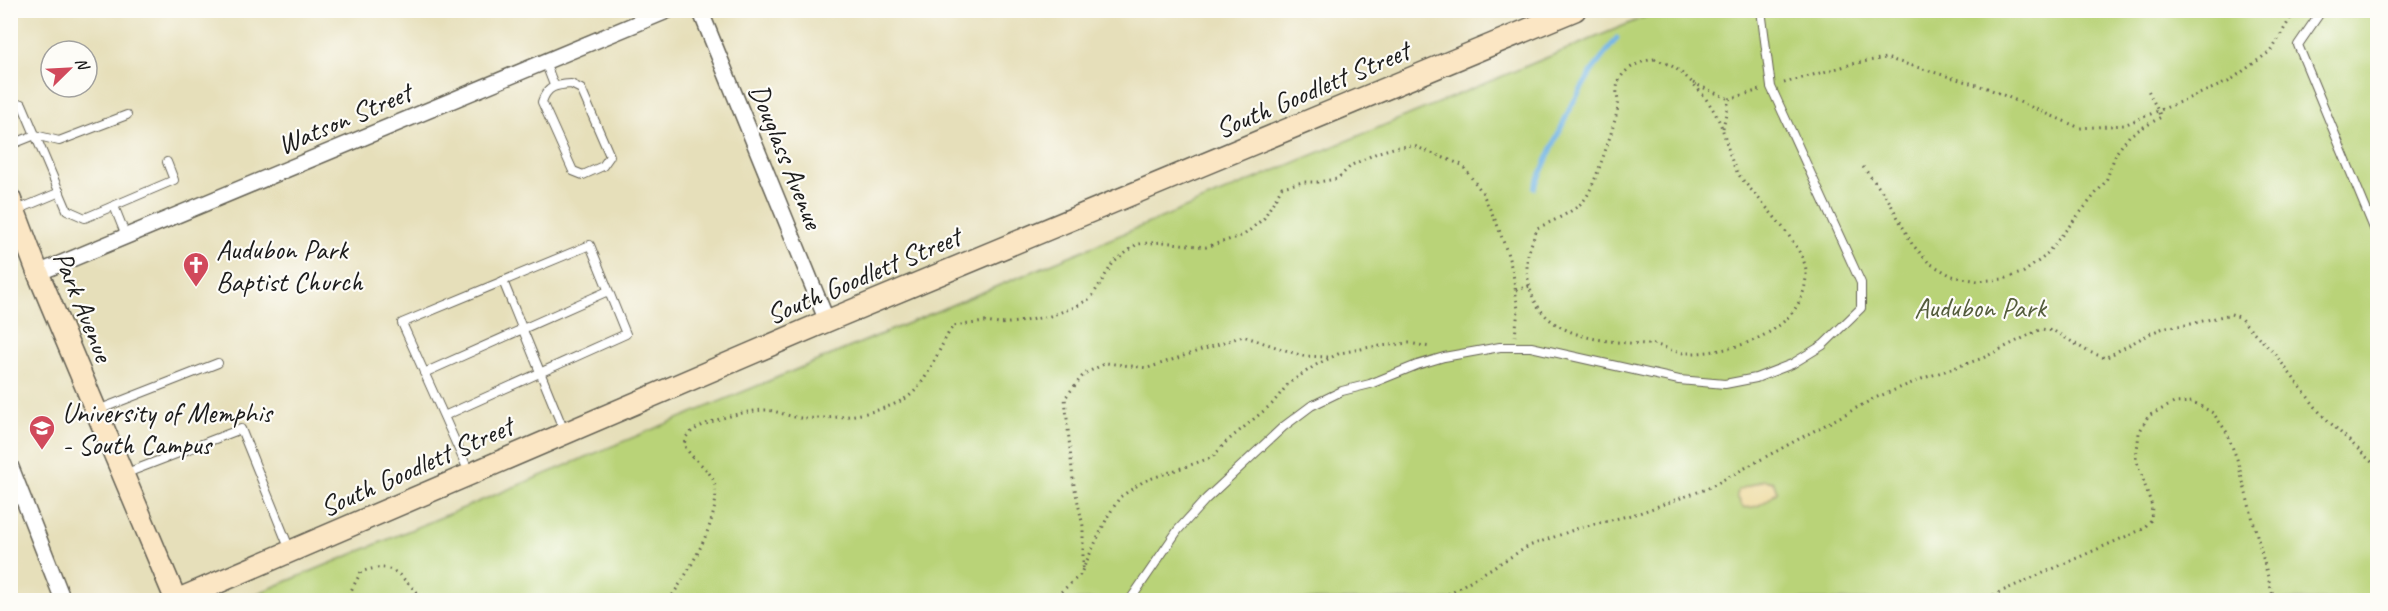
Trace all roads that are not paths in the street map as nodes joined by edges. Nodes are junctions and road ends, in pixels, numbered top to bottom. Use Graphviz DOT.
graph roads {
  1 [pos="669,10"];
  2 [pos="700,10"];
  3 [pos="1575,10"];
  4 [pos="1761,10"];
  5 [pos="2326,10"];
  6 [pos="545,62"];
  7 [pos="554,85"];
  8 [pos="22,104"];
  9 [pos="127,115"];
  10 [pos="35,135"];
  11 [pos="10,145"];
  12 [pos="167,162"];
  13 [pos="60,192"];
  14 [pos="13,205"];
  15 [pos="114,206"];
  16 [pos="126,236"];
  17 [pos="2378,238"];
  18 [pos="38,273"];
  19 [pos="503,281"];
  20 [pos="608,291"];
  21 [pos="827,321"];
  22 [pos="522,328"];
  23 [pos="218,363"];
  24 [pos="541,372"];
  25 [pos="424,373"];
  26 [pos="96,411"];
  27 [pos="444,416"];
  28 [pos="564,433"];
  29 [pos="10,465"];
  30 [pos="470,474"];
  31 [pos="123,475"];
  32 [pos="291,552"];
  33 [pos="63,600"];
  34 [pos="176,600"];
  35 [pos="1130,600"];
  1 -- 6 [label="street, Watson Street"];
  2 -- 21 [label="street, Douglass Avenue"];
  3 -- 21 [label="main road, South Goodlett Street"];
  4 -- 35 [label="lane"];
  5 -- 17 [label="lane"];
  6 -- 7 [label="lane"];
  6 -- 16 [label="street, Watson Street"];
  7 -- 7 [label="lane"];
  8 -- 10 [label="lane"];
  9 -- 10 [label="lane"];
  10 -- 11 [label="lane"];
  10 -- 13 [label="lane"];
  12 -- 15 [label="lane"];
  13 -- 14 [label="lane"];
  13 -- 15 [label="lane"];
  14 -- 18 [label="main road, Park Avenue"];
  15 -- 16 [label="lane"];
  16 -- 18 [label="street, Watson Street"];
  18 -- 26 [label="main road, Park Avenue"];
  19 -- 20 [label="lane"];
  19 -- 22 [label="lane"];
  19 -- 25 [label="lane"];
  20 -- 22 [label="lane"];
  20 -- 24 [label="lane"];
  21 -- 28 [label="main road, South Goodlett Street"];
  22 -- 24 [label="lane"];
  22 -- 25 [label="lane"];
  23 -- 26 [label="lane"];
  24 -- 27 [label="lane"];
  24 -- 28 [label="lane"];
  25 -- 27 [label="lane"];
  26 -- 31 [label="main road, Park Avenue"];
  27 -- 30 [label="lane"];
  28 -- 30 [label="main road, South Goodlett Street"];
  29 -- 33 [label="street"];
  30 -- 32 [label="main road, South Goodlett Street"];
  31 -- 32 [label="lane"];
  31 -- 34 [label="main road, Park Avenue"];
  32 -- 34 [label="main road, South Goodlett Street"];
}
